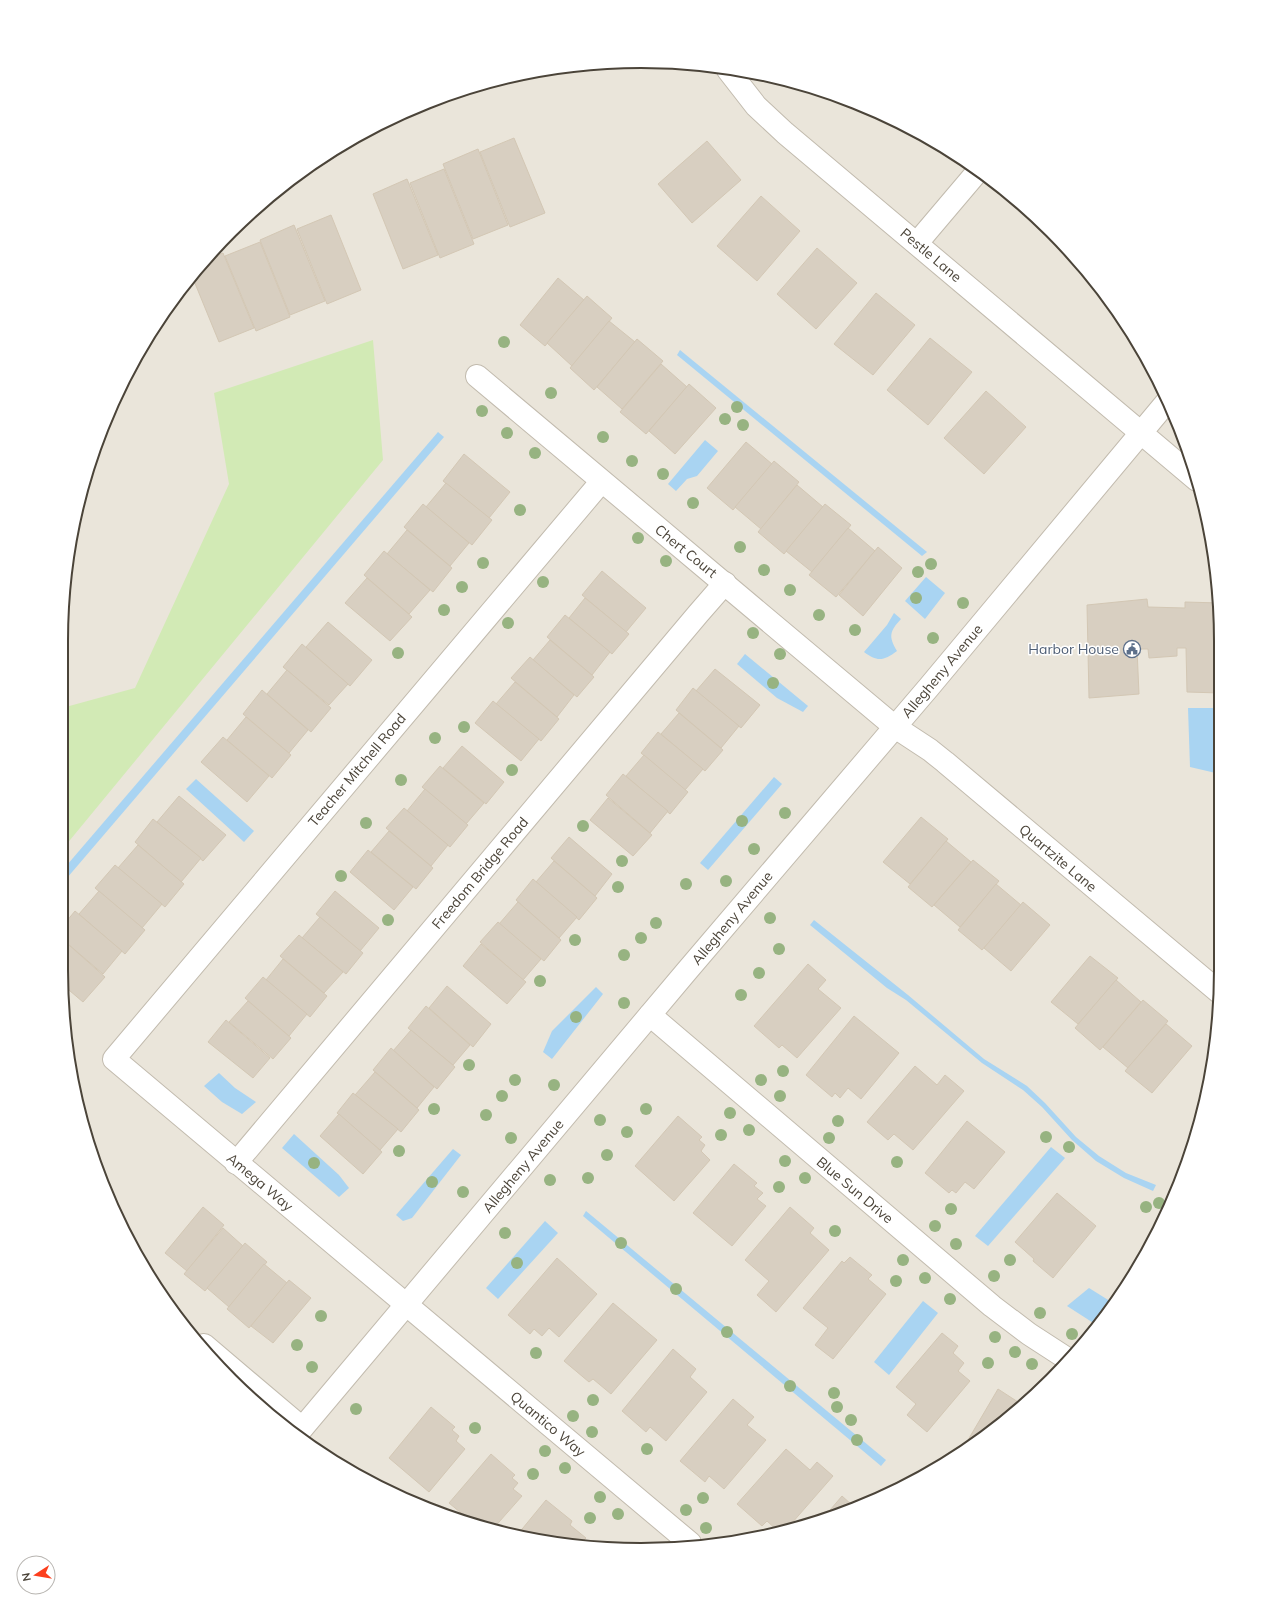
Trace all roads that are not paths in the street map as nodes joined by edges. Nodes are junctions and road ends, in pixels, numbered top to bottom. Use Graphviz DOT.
graph roads {
  1 [pos="732,76"];
  2 [pos="974,175"];
  3 [pos="917,243"];
  4 [pos="477,376"];
  5 [pos="1163,406"];
  6 [pos="1141,433"];
  7 [pos="1188,473"];
  8 [pos="601,482"];
  9 [pos="725,583"];
  10 [pos="895,727"];
  11 [pos="1214,987"];
  12 [pos="650,1014"];
  13 [pos="114,1059"];
  14 [pos="236,1163"];
  15 [pos="406,1305"];
  16 [pos="1064,1357"];
  17 [pos="225,1364"];
  18 [pos="300,1430"];
  19 [pos="687,1541"];
  1 -- 3 [label="street, Pestle Lane"];
  2 -- 3 [label="street"];
  3 -- 6 [label="street, Pestle Lane"];
  4 -- 8 [label="street, Chert Court"];
  5 -- 6 [label="street, Allegheny Avenue"];
  6 -- 7 [label="street, Pestle Lane"];
  6 -- 10 [label="street, Allegheny Avenue"];
  8 -- 9 [label="street, Chert Court"];
  8 -- 13 [label="street, Teacher Mitchell Road"];
  9 -- 10 [label="street, Chert Court"];
  9 -- 14 [label="street, Freedom Bridge Road"];
  10 -- 11 [label="street, Quartzite Lane"];
  10 -- 12 [label="street, Allegheny Avenue"];
  12 -- 15 [label="street, Allegheny Avenue"];
  12 -- 16 [label="street, Blue Sun Drive"];
  13 -- 14 [label="street, Amega Way"];
  14 -- 15 [label="street, Amega Way"];
  15 -- 18 [label="street, Allegheny Avenue"];
  15 -- 19 [label="street, Quantico Way"];
  17 -- 18 [label="street"];
}
